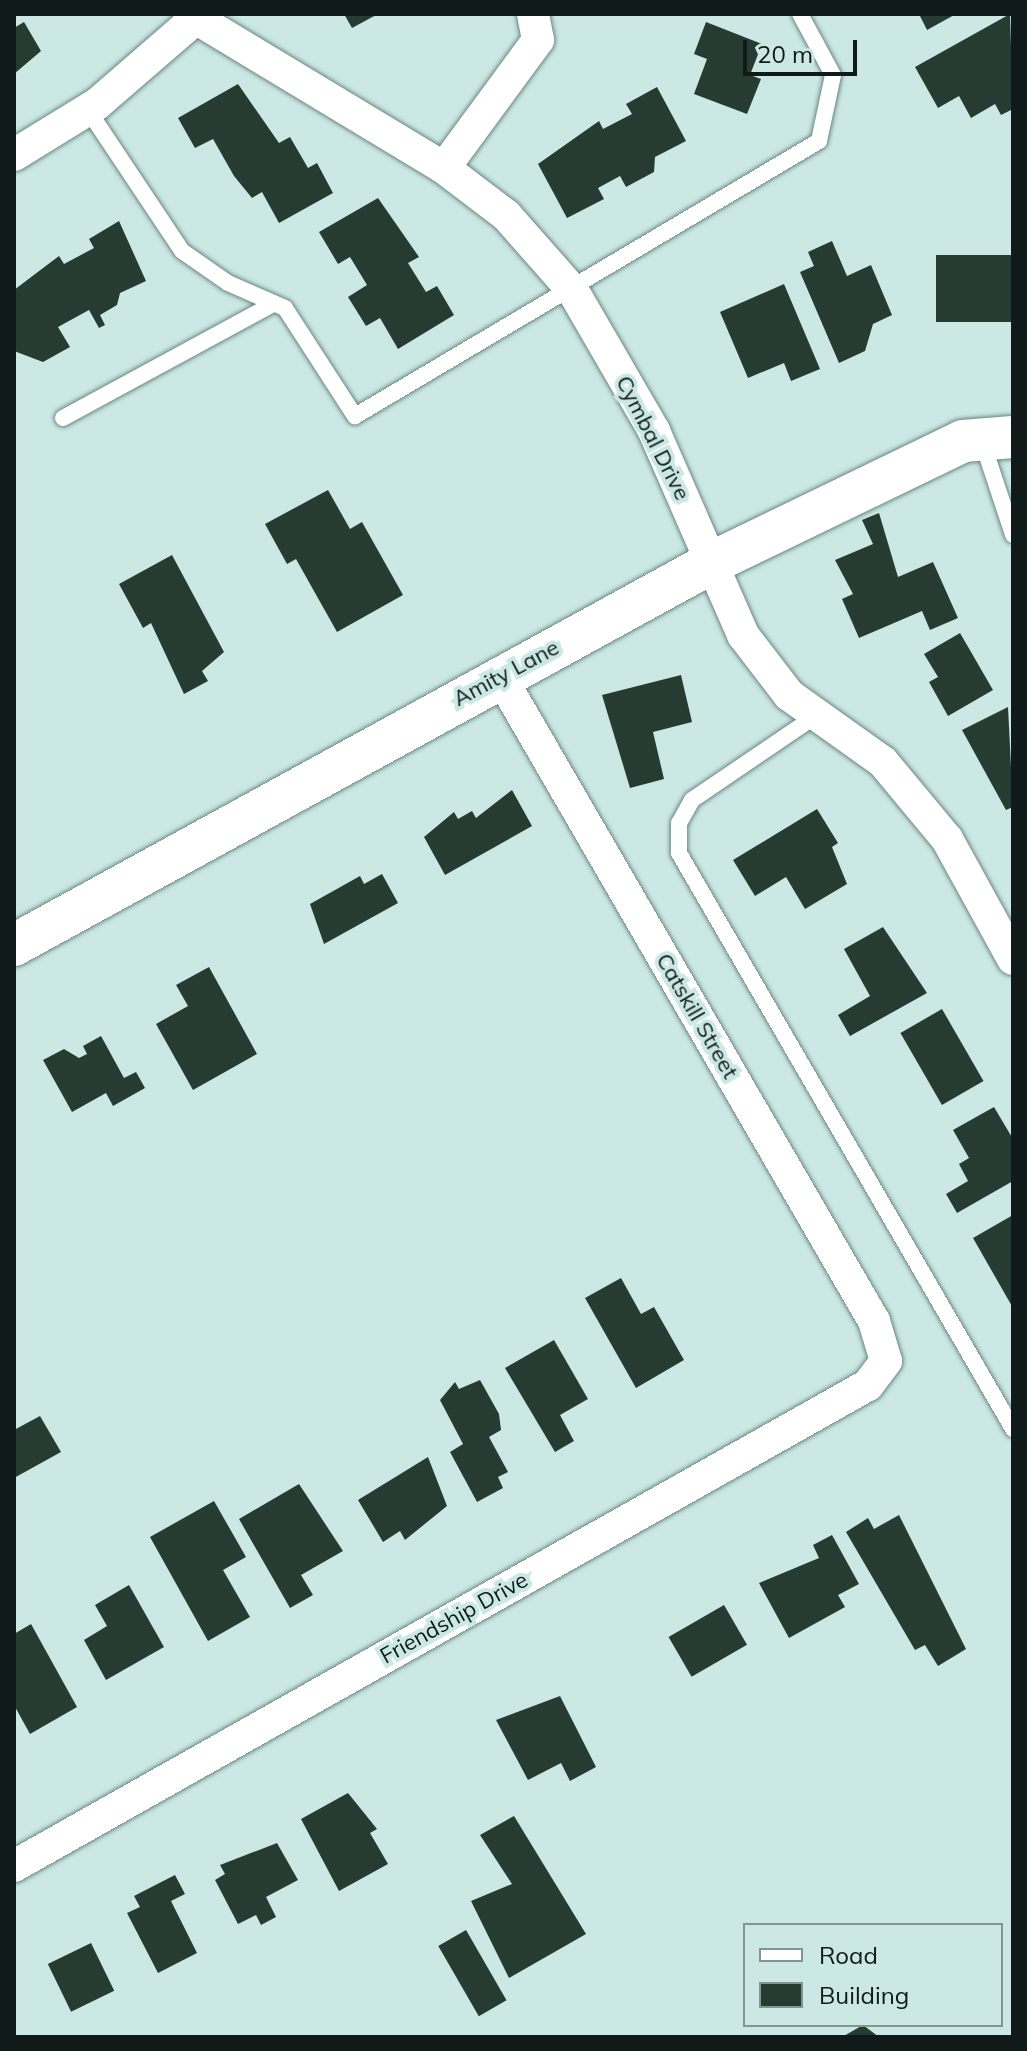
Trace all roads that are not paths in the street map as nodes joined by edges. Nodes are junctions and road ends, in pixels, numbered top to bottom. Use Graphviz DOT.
graph roads {
  1 [pos="533,14"];
  2 [pos="800,14"];
  3 [pos="192,16"];
  4 [pos="88,110"];
  5 [pos="14,155"];
  6 [pos="444,168"];
  7 [pos="573,291"];
  8 [pos="273,304"];
  9 [pos="63,418"];
  10 [pos="997,438"];
  11 [pos="1013,535"];
  12 [pos="713,562"];
  13 [pos="500,676"];
  14 [pos="817,715"];
  15 [pos="14,945"];
  16 [pos="1013,959"];
  17 [pos="886,1361"];
  18 [pos="1013,1429"];
  19 [pos="14,1866"];
  1 -- 6 [label="street"];
  2 -- 7 [label="lane"];
  3 -- 4 [label="street"];
  3 -- 6 [label="street, Cymbal Drive"];
  4 -- 5 [label="street"];
  4 -- 8 [label="lane"];
  6 -- 7 [label="street, Cymbal Drive"];
  7 -- 8 [label="lane"];
  7 -- 12 [label="street, Cymbal Drive"];
  8 -- 9 [label="lane"];
  10 -- 11 [label="lane"];
  10 -- 12 [label="street, Amity Lane"];
  12 -- 13 [label="street, Amity Lane"];
  12 -- 14 [label="street, Cymbal Drive"];
  13 -- 15 [label="street, Amity Lane"];
  13 -- 17 [label="street, Catskill Street"];
  14 -- 16 [label="street, Cymbal Drive"];
  14 -- 18 [label="lane"];
  17 -- 19 [label="street, Friendship Drive"];
}
